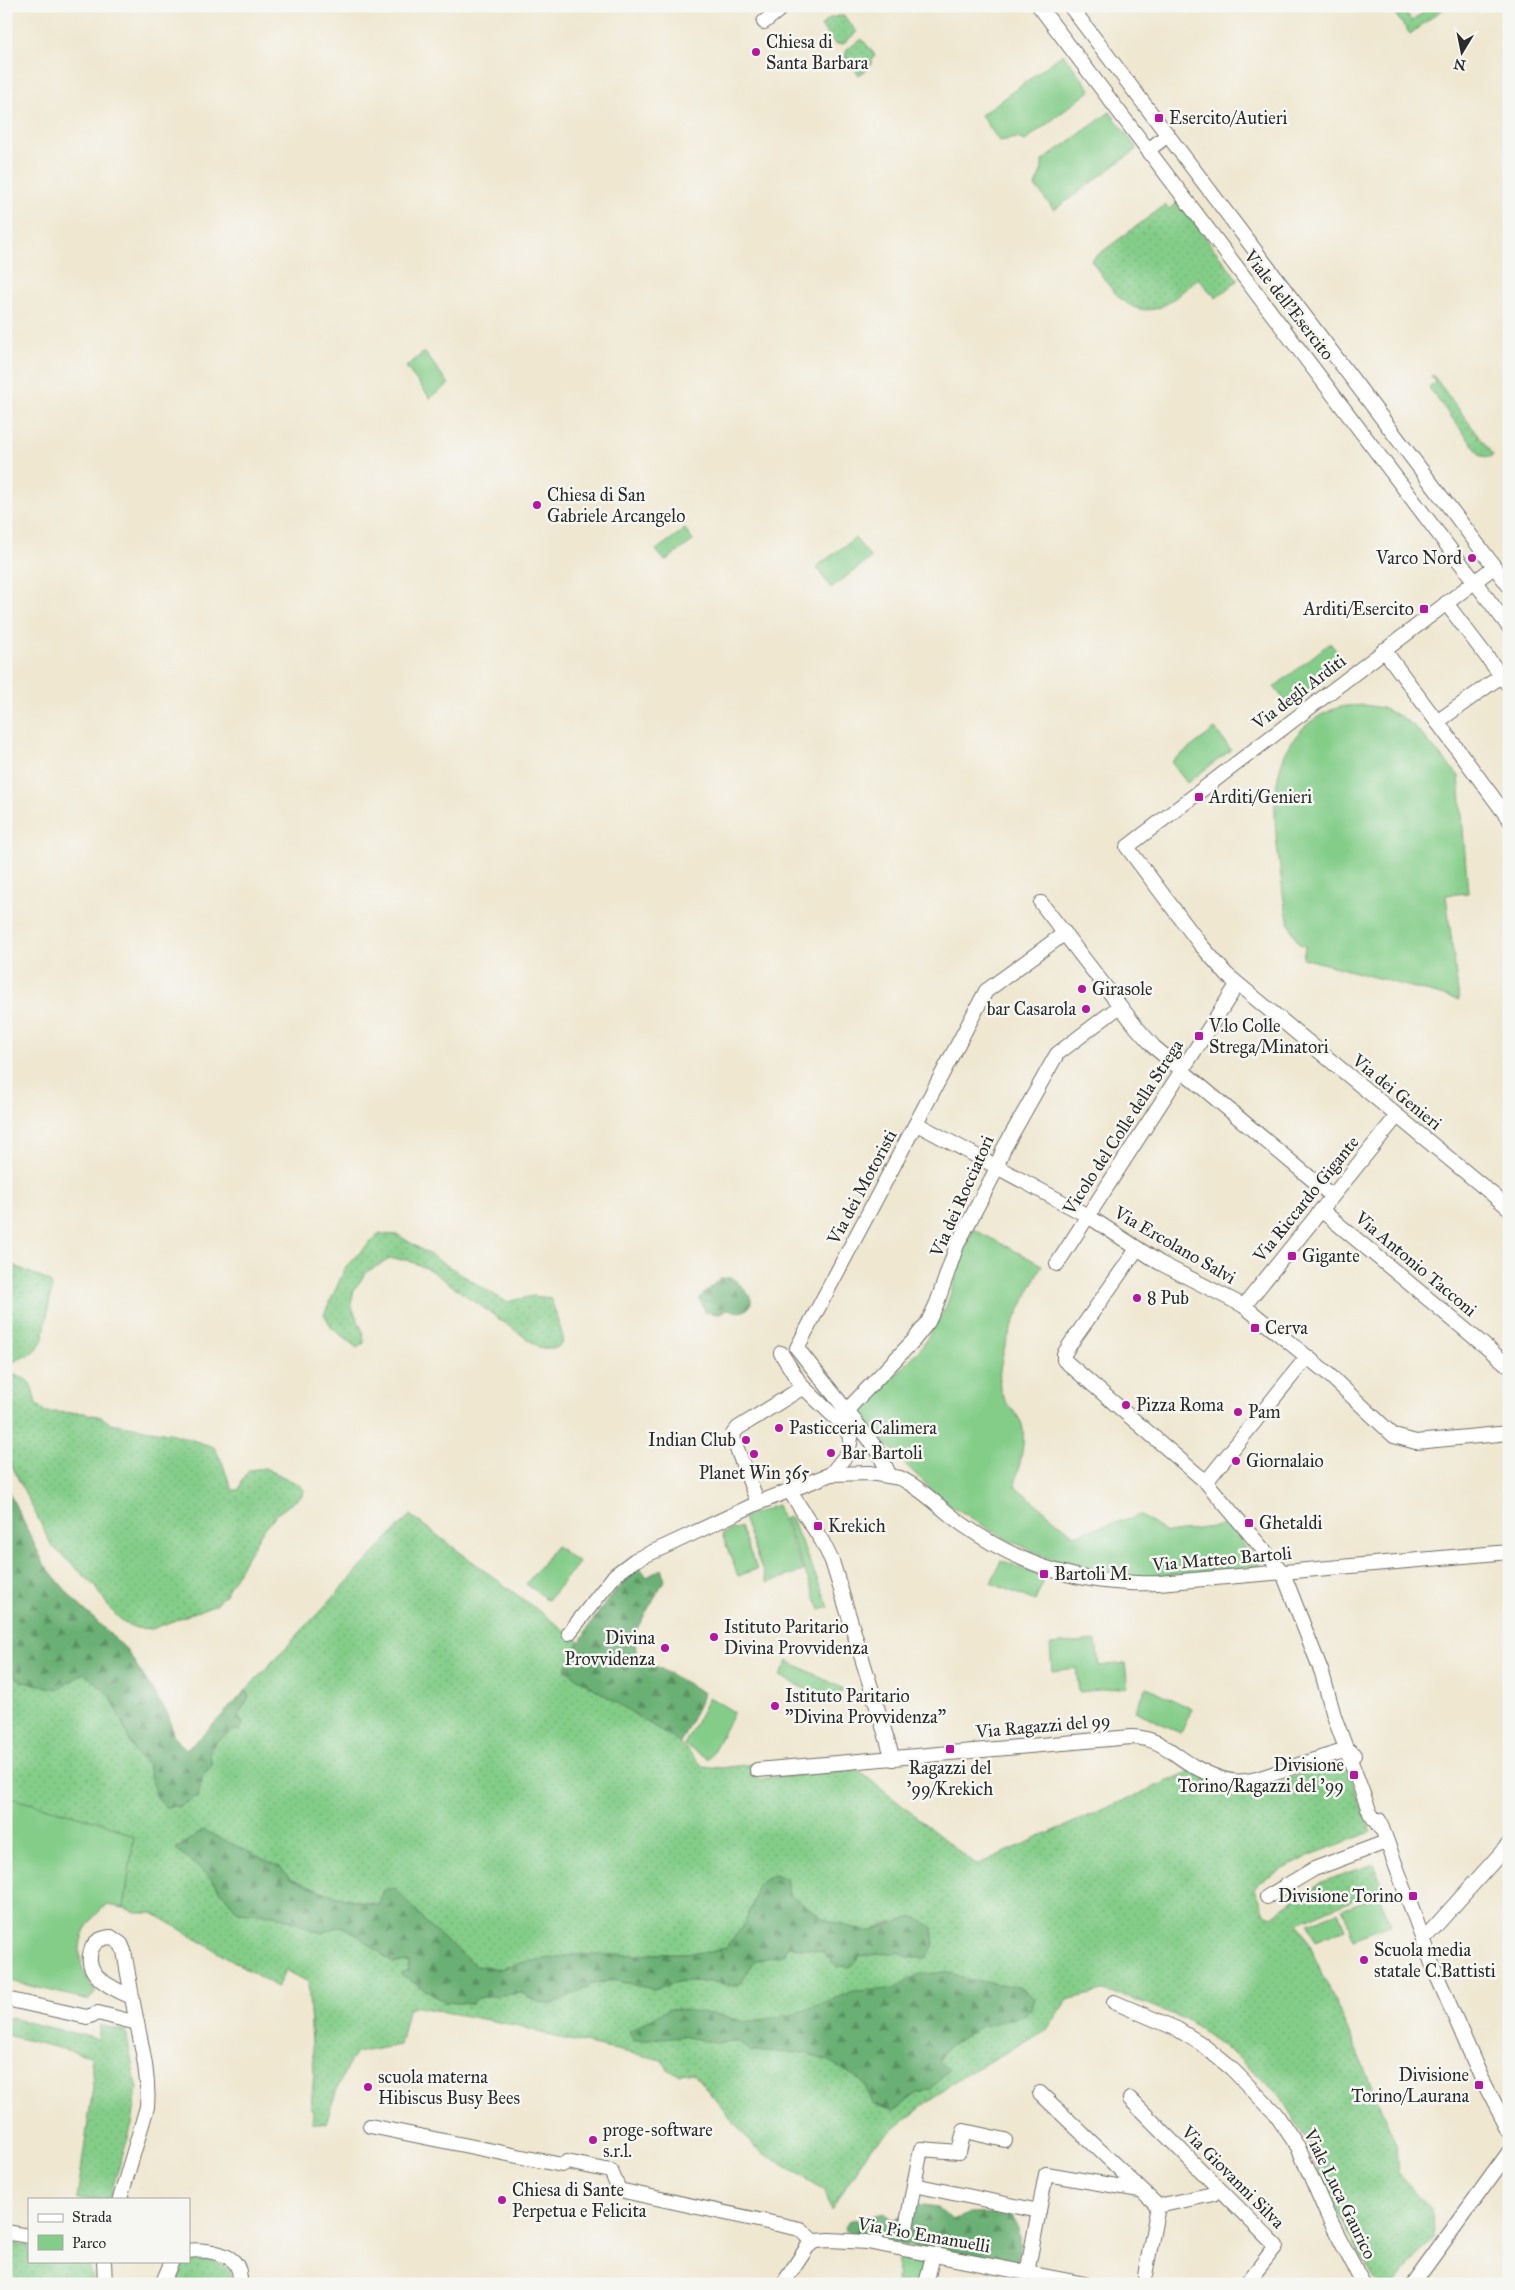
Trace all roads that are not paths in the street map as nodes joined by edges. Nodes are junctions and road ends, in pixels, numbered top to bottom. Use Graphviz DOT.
graph roads {
  1 [pos="784,6"];
  2 [pos="1039,6"];
  3 [pos="1072,9"];
  4 [pos="764,22"];
  5 [pos="1055,27"];
  6 [pos="1085,27"];
  7 [pos="1066,42"];
  8 [pos="1168,136"];
  9 [pos="1148,150"];
  10 [pos="1287,294"];
  11 [pos="1269,310"];
  12 [pos="1373,407"];
  13 [pos="1355,421"];
  14 [pos="1494,568"];
  15 [pos="1474,582"];
  16 [pos="1509,586"];
  17 [pos="1446,603"];
  18 [pos="1509,627"];
  19 [pos="1384,650"];
  20 [pos="1506,678"];
  21 [pos="1437,722"];
  22 [pos="1509,819"];
  23 [pos="1127,847"];
  24 [pos="1041,903"];
  25 [pos="1065,933"];
  26 [pos="1237,985"];
  27 [pos="1120,1006"];
  28 [pos="1183,1071"];
  29 [pos="1397,1116"];
  30 [pos="917,1124"];
  31 [pos="995,1167"];
  32 [pos="1332,1196"];
  33 [pos="1509,1208"];
  34 [pos="1321,1210"];
  35 [pos="1088,1216"];
  36 [pos="1137,1249"];
  37 [pos="1057,1264"];
  38 [pos="1244,1306"];
  39 [pos="781,1353"];
  40 [pos="1307,1357"];
  41 [pos="1509,1366"];
  42 [pos="801,1384"];
  43 [pos="847,1410"];
  44 [pos="1509,1433"];
  45 [pos="831,1474"];
  46 [pos="889,1474"];
  47 [pos="1206,1482"];
  48 [pos="789,1490"];
  49 [pos="758,1503"];
  50 [pos="1509,1552"];
  51 [pos="1284,1573"];
  52 [pos="569,1634"];
  53 [pos="1333,1707"];
  54 [pos="1347,1751"];
  55 [pos="893,1759"];
  56 [pos="757,1770"];
  57 [pos="1372,1794"];
  58 [pos="1380,1828"];
  59 [pos="1386,1842"];
  60 [pos="1509,1844"];
  61 [pos="1268,1897"];
  62 [pos="1423,1940"];
  63 [pos="132,1997"];
  64 [pos="6,1999"];
  65 [pos="1114,2002"];
  66 [pos="137,2023"];
  67 [pos="1040,2094"];
  68 [pos="1130,2099"];
  69 [pos="370,2126"];
  70 [pos="1509,2131"];
  71 [pos="1005,2140"];
  72 [pos="1509,2152"];
  73 [pos="914,2186"];
  74 [pos="1140,2190"];
  75 [pos="1213,2194"];
  76 [pos="120,2198"];
  77 [pos="1158,2206"];
  78 [pos="1039,2211"];
  79 [pos="906,2228"];
  80 [pos="6,2232"];
  81 [pos="28,2236"];
  82 [pos="814,2242"];
  83 [pos="190,2251"];
  84 [pos="933,2255"];
  85 [pos="104,2262"];
  86 [pos="172,2262"];
  87 [pos="1027,2272"];
  88 [pos="1145,2275"];
  89 [pos="105,2284"];
  90 [pos="162,2284"];
  91 [pos="240,2284"];
  92 [pos="782,2284"];
  93 [pos="926,2284"];
  94 [pos="1085,2284"];
  95 [pos="1246,2284"];
  96 [pos="1363,2284"];
  97 [pos="1413,2284"];
  1 -- 4 [label="street"];
  2 -- 5 [label="street, Viale dell'Esercito"];
  3 -- 5 [label="street"];
  3 -- 6 [label="street, Viale dell'Esercito"];
  5 -- 7 [label="street, Viale dell'Esercito"];
  6 -- 7 [label="street"];
  6 -- 8 [label="street, Viale dell'Esercito"];
  7 -- 9 [label="street, Viale dell'Esercito"];
  8 -- 9 [label="street"];
  8 -- 10 [label="street, Viale dell'Esercito"];
  9 -- 11 [label="street, Viale dell'Esercito"];
  10 -- 11 [label="street"];
  10 -- 12 [label="street, Viale dell'Esercito"];
  11 -- 13 [label="street, Viale dell'Esercito"];
  12 -- 13 [label="street"];
  12 -- 14 [label="street, Viale dell'Esercito"];
  13 -- 15 [label="street, Viale dell'Esercito"];
  14 -- 15 [label="street, Via degli Arditi"];
  14 -- 16 [label="street, Viale dell'Esercito"];
  15 -- 17 [label="street, Via degli Arditi"];
  15 -- 18 [label="street, Viale dell'Esercito"];
  17 -- 19 [label="street, Via degli Arditi"];
  17 -- 20 [label="street"];
  19 -- 21 [label="street"];
  19 -- 23 [label="street, Via degli Arditi"];
  20 -- 21 [label="street"];
  21 -- 22 [label="street"];
  23 -- 26 [label="street, Via dei Genieri"];
  24 -- 25 [label="street"];
  25 -- 27 [label="street"];
  25 -- 30 [label="street, Via dei Motoristi"];
  26 -- 28 [label="street, Vicolo del Colle della Strega"];
  26 -- 29 [label="street, Via dei Genieri"];
  27 -- 28 [label="street"];
  27 -- 31 [label="street, Via dei Rocciatori"];
  28 -- 32 [label="street"];
  28 -- 35 [label="street, Vicolo del Colle della Strega"];
  29 -- 32 [label="street, Via Riccardo Gigante"];
  29 -- 33 [label="street, Via dei Genieri"];
  30 -- 31 [label="street, Via Ercolano Salvi"];
  30 -- 43 [label="street, Via dei Motoristi"];
  31 -- 35 [label="street, Via Ercolano Salvi"];
  31 -- 43 [label="street, Via dei Rocciatori"];
  32 -- 34 [label="street, Via Riccardo Gigante"];
  34 -- 38 [label="street, Via Riccardo Gigante"];
  34 -- 41 [label="street, Via Antonio Tacconi"];
  35 -- 36 [label="street, Via Ercolano Salvi"];
  35 -- 37 [label="street, Vicolo del Colle della Strega"];
  36 -- 38 [label="street, Via Ercolano Salvi"];
  36 -- 47 [label="street"];
  38 -- 40 [label="street, Via Ercolano Salvi"];
  39 -- 42 [label="street"];
  40 -- 44 [label="street, Via Ercolano Salvi"];
  40 -- 47 [label="street"];
  42 -- 45 [label="street"];
  42 -- 49 [label="street"];
  43 -- 46 [label="street, Via dei Motoristi"];
  45 -- 46 [label="street, Via Matteo Bartoli"];
  45 -- 48 [label="street, Via Matteo Bartoli"];
  46 -- 51 [label="street, Via Matteo Bartoli"];
  47 -- 51 [label="street"];
  48 -- 49 [label="street, Via Matteo Bartoli"];
  48 -- 55 [label="street"];
  49 -- 52 [label="street, Via Matteo Bartoli"];
  50 -- 51 [label="street, Via Matteo Bartoli"];
  51 -- 53 [label="street"];
  53 -- 54 [label="street"];
  53 -- 57 [label="street"];
  54 -- 55 [label="street, Via Ragazzi del 99"];
  54 -- 57 [label="street"];
  54 -- 58 [label="street"];
  55 -- 56 [label="street, Via Ragazzi del 99"];
  57 -- 58 [label="street"];
  58 -- 59 [label="street"];
  59 -- 61 [label="street"];
  59 -- 62 [label="street"];
  60 -- 62 [label="street"];
  62 -- 70 [label="street"];
  63 -- 66 [label="street"];
  64 -- 66 [label="street"];
  65 -- 96 [label="street, Viale Luca Gaurico"];
  66 -- 76 [label="street"];
  67 -- 74 [label="street"];
  68 -- 95 [label="street, Via Giovanni Silva"];
  69 -- 82 [label="street"];
  71 -- 73 [label="street, Via Pio Emanuelli"];
  72 -- 97 [label="street"];
  73 -- 78 [label="street"];
  73 -- 79 [label="street, Via Pio Emanuelli"];
  74 -- 77 [label="street"];
  74 -- 78 [label="street"];
  75 -- 77 [label="street"];
  77 -- 88 [label="street"];
  78 -- 87 [label="street"];
  80 -- 81 [label="street"];
  82 -- 84 [label="street, Via Pio Emanuelli"];
  82 -- 92 [label="street"];
  83 -- 91 [label="street"];
  84 -- 87 [label="street, Via Pio Emanuelli"];
  84 -- 93 [label="street"];
  85 -- 89 [label="street"];
  86 -- 90 [label="street"];
  87 -- 94 [label="street, Via Pio Emanuelli"];
}
